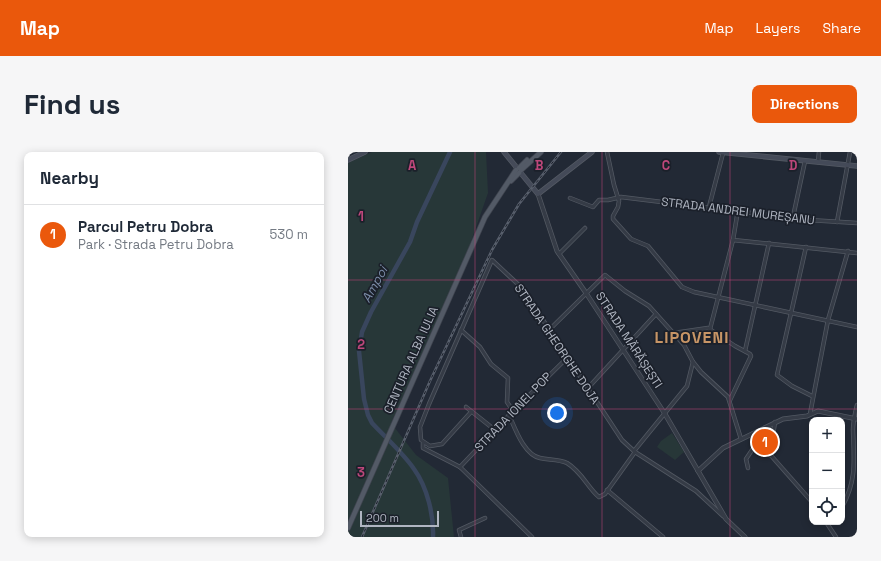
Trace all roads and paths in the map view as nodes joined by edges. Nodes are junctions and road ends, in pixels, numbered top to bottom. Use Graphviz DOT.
graph roads {
  1 [pos="365,152"];
  2 [pos="504,152"];
  3 [pos="539,152"];
  4 [pos="592,152"];
  5 [pos="608,152"];
  6 [pos="719,152"];
  7 [pos="723,152"];
  8 [pos="819,152"];
  9 [pos="850,152"];
  10 [pos="348,160"];
  11 [pos="805,161"];
  12 [pos="818,162"];
  13 [pos="847,166"];
  14 [pos="857,166"];
  15 [pos="519,170"];
  16 [pos="538,194"];
  17 [pos="618,197"];
  18 [pos="570,198"];
  19 [pos="709,207"];
  20 [pos="738,210"];
  21 [pos="793,217"];
  22 [pos="837,222"];
  23 [pos="857,223"];
  24 [pos="585,228"];
  25 [pos="734,240"];
  26 [pos="769,243"];
  27 [pos="806,247"];
  28 [pos="848,252"];
  29 [pos="857,252"];
  30 [pos="559,254"];
  31 [pos="586,293"];
  32 [pos="719,297"];
  33 [pos="755,305"];
  34 [pos="792,313"];
  35 [pos="656,314"];
  36 [pos="828,320"];
  37 [pos="857,327"];
  38 [pos="710,329"];
  39 [pos="461,330"];
  40 [pos="549,330"];
  41 [pos="674,333"];
  42 [pos="623,349"];
  43 [pos="745,351"];
  44 [pos="567,358"];
  45 [pos="693,362"];
  46 [pos="587,389"];
  47 [pos="812,396"];
  48 [pos="730,400"];
  49 [pos="857,405"];
  50 [pos="466,407"];
  51 [pos="513,411"];
  52 [pos="472,412"];
  53 [pos="665,414"];
  54 [pos="810,414"];
  55 [pos="509,415"];
  56 [pos="856,419"];
  57 [pos="775,422"];
  58 [pos="495,430"];
  59 [pos="752,434"];
  60 [pos="741,439"];
  61 [pos="758,441"];
  62 [pos="423,443"];
  63 [pos="634,451"];
  64 [pos="770,455"];
  65 [pos="460,468"];
  66 [pos="748,468"];
  67 [pos="698,471"];
  68 [pos="709,489"];
  69 [pos="607,490"];
  70 [pos="701,495"];
  71 [pos="809,499"];
  72 [pos="845,502"];
  73 [pos="485,518"];
  74 [pos="726,519"];
  75 [pos="828,525"];
  76 [pos="348,528"];
  77 [pos="461,537"];
  78 [pos="532,537"];
  79 [pos="663,537"];
  80 [pos="744,537"];
  81 [pos="836,537"];
  1 -- 10 [label="main road"];
  2 -- 15 [label="main road, STRADA MĂRĂȘEȘTI"];
  3 -- 15 [label="main road, CENTURA ALBA IULIA"];
  4 -- 16 [label="main road"];
  5 -- 17 [label="street"];
  6 -- 7 [label="main road"];
  7 -- 11 [label="main road"];
  7 -- 19 [label="street"];
  8 -- 12 [label="street"];
  9 -- 13 [label="street"];
  11 -- 12 [label="main road"];
  11 -- 21 [label="street"];
  12 -- 13 [label="main road"];
  13 -- 14 [label="main road"];
  13 -- 22 [label="street"];
  15 -- 16 [label="main road, STRADA MĂRĂȘEȘTI"];
  15 -- 76 [label="main road, CENTURA ALBA IULIA"];
  16 -- 30 [label="street, STRADA MĂRĂȘEȘTI"];
  17 -- 18 [label="street, STRADA ANDREI MUREȘANU"];
  17 -- 19 [label="street, STRADA ANDREI MUREȘANU"];
  17 -- 32 [label="street"];
  19 -- 20 [label="street, STRADA ANDREI MUREȘANU"];
  20 -- 21 [label="street, STRADA ANDREI MUREȘANU"];
  20 -- 25 [label="street"];
  21 -- 22 [label="street, STRADA ANDREI MUREȘANU"];
  22 -- 23 [label="street, STRADA ANDREI MUREȘANU"];
  24 -- 30 [label="street"];
  25 -- 26 [label="street"];
  25 -- 32 [label="street"];
  26 -- 27 [label="street"];
  26 -- 33 [label="street"];
  27 -- 28 [label="street"];
  27 -- 34 [label="street"];
  28 -- 29 [label="street"];
  28 -- 36 [label="street"];
  30 -- 31 [label="street, STRADA MĂRĂȘEȘTI"];
  31 -- 35 [label="street"];
  31 -- 40 [label="street"];
  31 -- 42 [label="street, STRADA MĂRĂȘEȘTI"];
  32 -- 33 [label="street"];
  32 -- 38 [label="street"];
  33 -- 34 [label="street"];
  33 -- 43 [label="street"];
  34 -- 36 [label="street"];
  34 -- 47 [label="street"];
  35 -- 41 [label="street"];
  35 -- 42 [label="street"];
  36 -- 37 [label="street"];
  36 -- 47 [label="street"];
  38 -- 41 [label="street"];
  38 -- 43 [label="street"];
  39 -- 40 [label="street, STRADA GHEORGHE DOJA"];
  39 -- 51 [label="street"];
  39 -- 62 [label="street, STRADA GHEORGHE DOJA"];
  40 -- 44 [label="street, STRADA GHEORGHE DOJA"];
  41 -- 45 [label="street"];
  42 -- 46 [label="street"];
  42 -- 53 [label="street, STRADA MĂRĂȘEȘTI"];
  43 -- 48 [label="street"];
  44 -- 46 [label="street, STRADA GHEORGHE DOJA"];
  44 -- 51 [label="street, STRADA IONEL POP"];
  45 -- 48 [label="street"];
  45 -- 53 [label="street"];
  46 -- 63 [label="street, STRADA GHEORGHE DOJA"];
  47 -- 54 [label="street"];
  48 -- 60 [label="street"];
  49 -- 56 [label="street"];
  50 -- 52 [label="street"];
  51 -- 55 [label="street, STRADA IONEL POP"];
  52 -- 58 [label="street"];
  52 -- 62 [label="street"];
  53 -- 63 [label="street"];
  53 -- 67 [label="street, STRADA MĂRĂȘEȘTI"];
  54 -- 56 [label="street"];
  54 -- 57 [label="street"];
  55 -- 58 [label="street, STRADA IONEL POP"];
  55 -- 69 [label="street"];
  56 -- 72 [label="street"];
  57 -- 59 [label="street"];
  57 -- 64 [label="street"];
  58 -- 65 [label="street, STRADA IONEL POP"];
  59 -- 60 [label="street"];
  59 -- 61 [label="street"];
  60 -- 67 [label="street"];
  61 -- 64 [label="street"];
  61 -- 66 [label="street"];
  62 -- 65 [label="street, STRADA GHEORGHE DOJA"];
  63 -- 69 [label="street"];
  63 -- 70 [label="street, STRADA GHEORGHE DOJA"];
  64 -- 71 [label="street"];
  65 -- 78 [label="street"];
  67 -- 68 [label="street, STRADA MĂRĂȘEȘTI"];
  68 -- 70 [label="street"];
  68 -- 74 [label="street, STRADA MĂRĂȘEȘTI"];
  69 -- 79 [label="street"];
  70 -- 74 [label="street, STRADA GHEORGHE DOJA"];
  73 -- 77 [label="street"];
  74 -- 80 [label="street, STRADA GHEORGHE DOJA"];
  75 -- 81 [label="street"];
}
